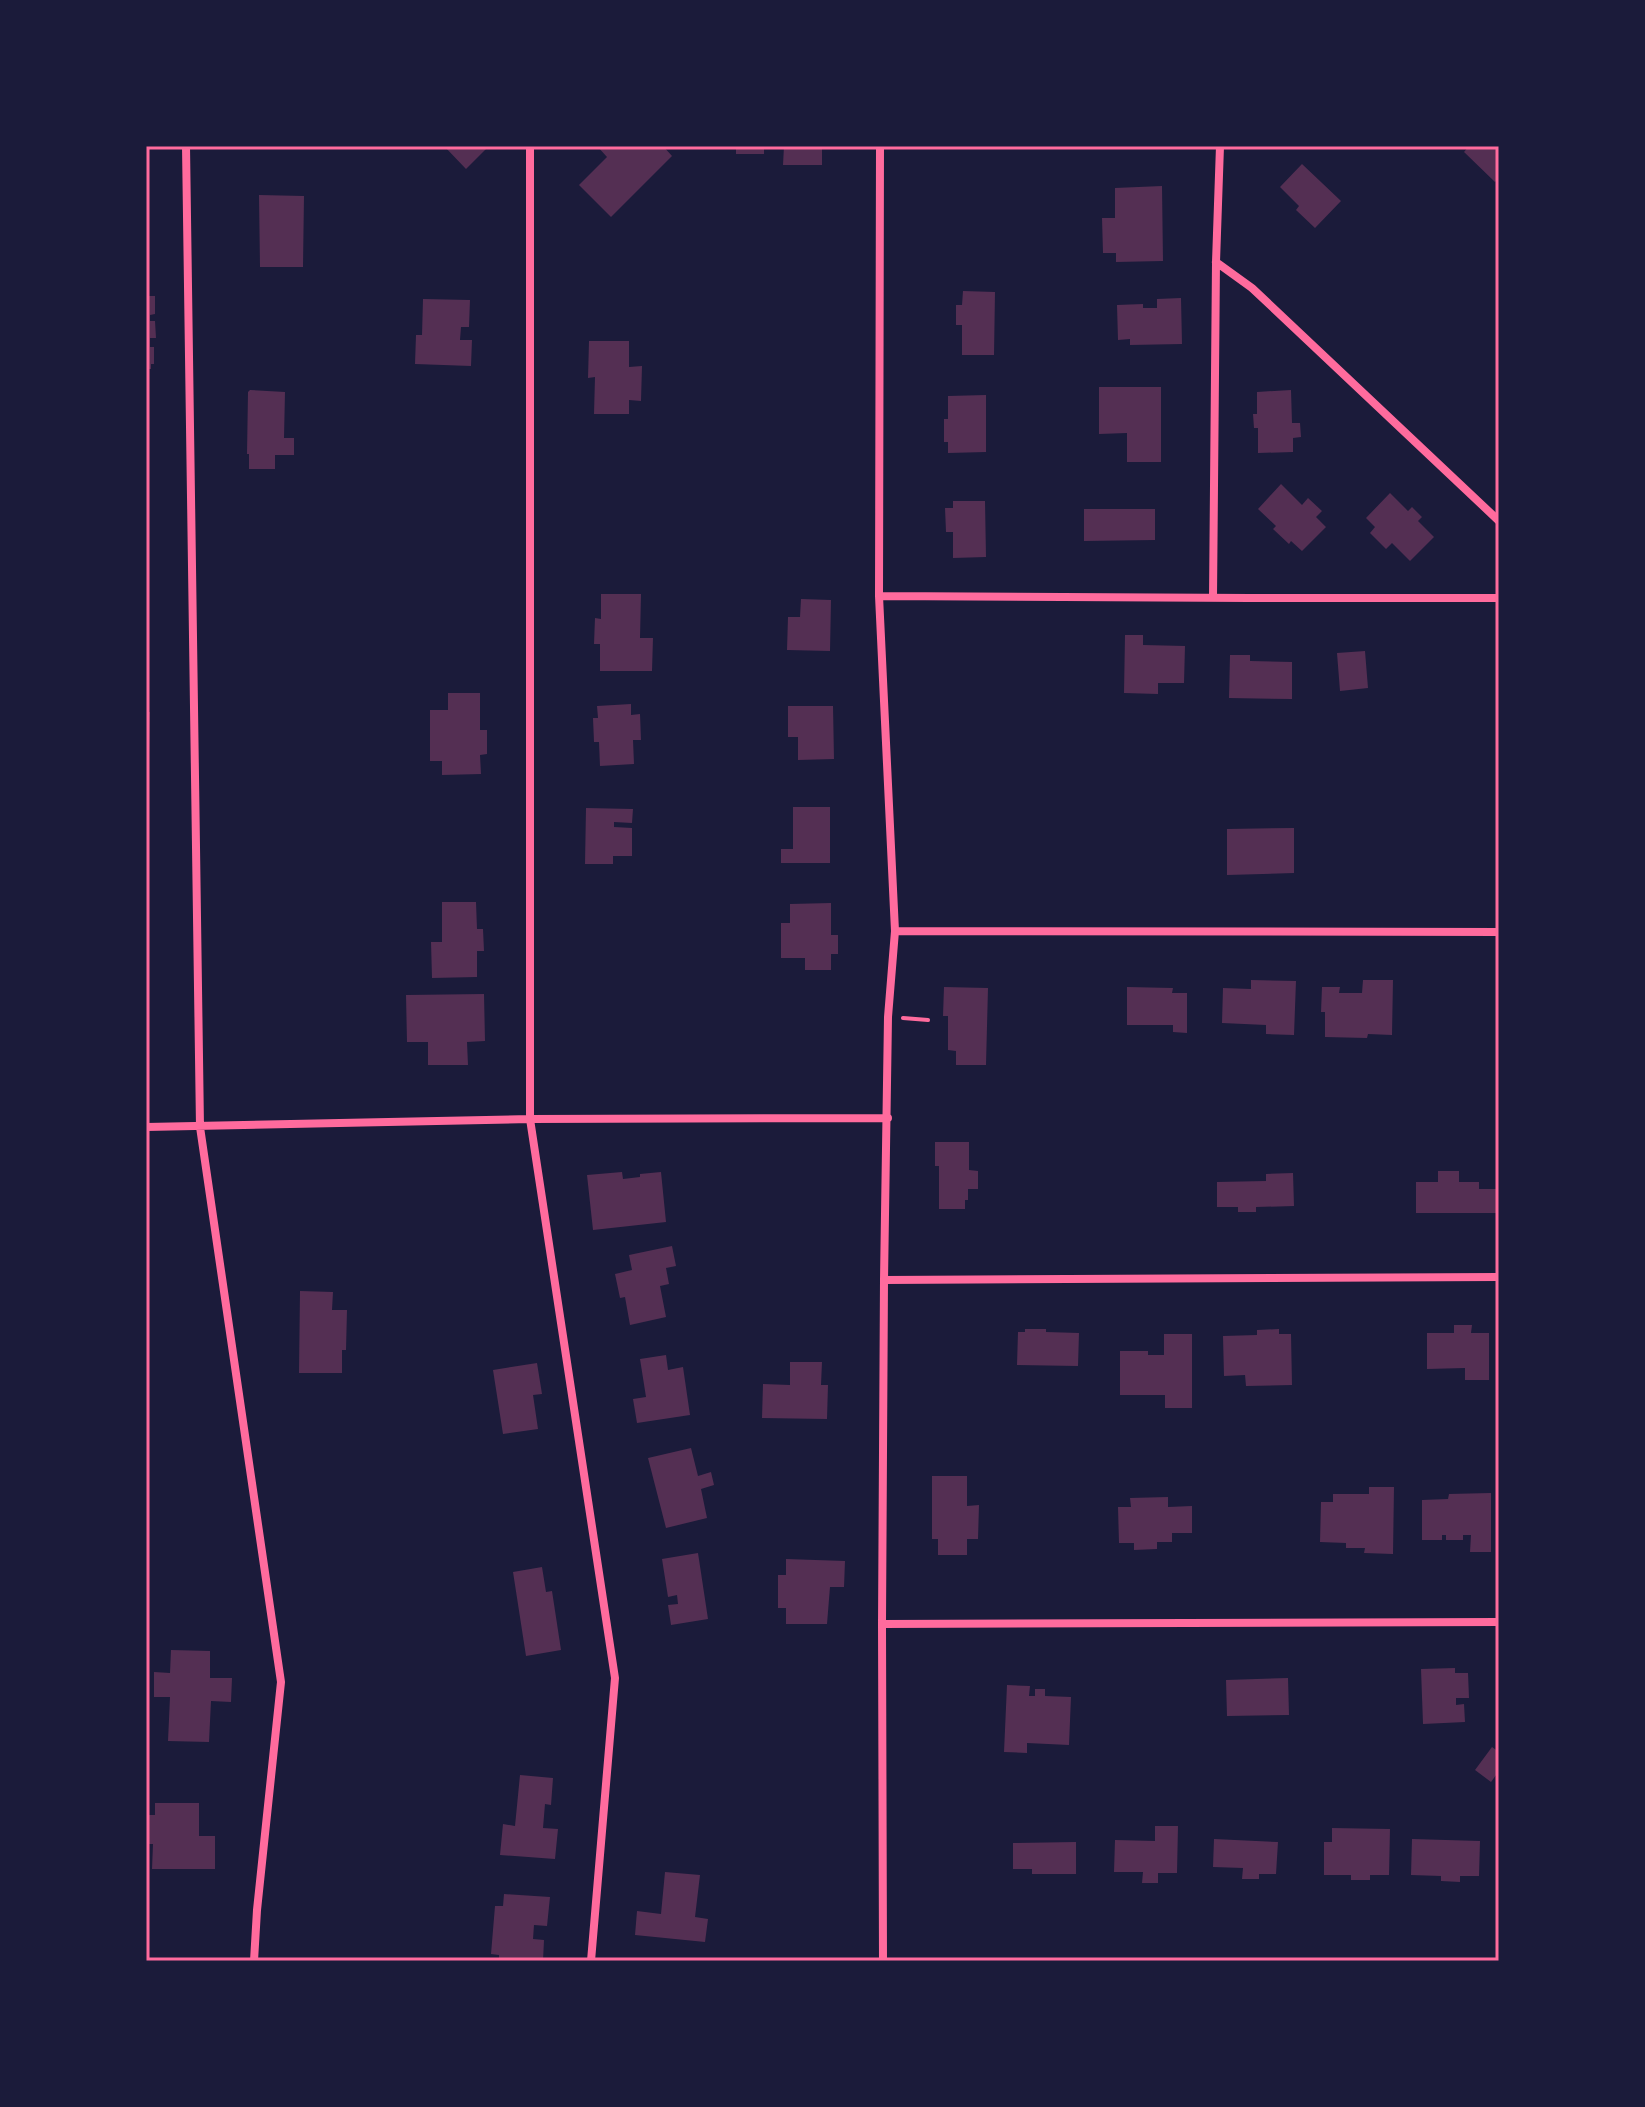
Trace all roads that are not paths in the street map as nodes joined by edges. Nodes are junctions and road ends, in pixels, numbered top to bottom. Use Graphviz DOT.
graph roads {
  1 [pos="186,146"];
  2 [pos="530,146"];
  3 [pos="880,146"];
  4 [pos="1220,146"];
  5 [pos="1216,262"];
  6 [pos="1499,521"];
  7 [pos="879,596"];
  8 [pos="1213,598"];
  9 [pos="1499,598"];
  10 [pos="895,931"];
  11 [pos="1499,932"];
  12 [pos="888,1118"];
  13 [pos="530,1119"];
  14 [pos="146,1127"];
  15 [pos="200,1127"];
  16 [pos="1499,1277"];
  17 [pos="884,1280"];
  18 [pos="1499,1622"];
  19 [pos="882,1624"];
  20 [pos="254,1961"];
  21 [pos="591,1961"];
  22 [pos="883,1961"];
  1 -- 15 [label="street"];
  2 -- 13 [label="street"];
  3 -- 7 [label="street"];
  4 -- 5 [label="street"];
  5 -- 6 [label="street"];
  5 -- 8 [label="street"];
  7 -- 8 [label="street"];
  7 -- 10 [label="street"];
  8 -- 9 [label="street"];
  10 -- 11 [label="street"];
  10 -- 12 [label="street"];
  12 -- 13 [label="street"];
  12 -- 17 [label="street"];
  13 -- 15 [label="street"];
  13 -- 21 [label="street"];
  14 -- 15 [label="street"];
  15 -- 20 [label="street"];
  16 -- 17 [label="street"];
  17 -- 19 [label="street"];
  18 -- 19 [label="street"];
  19 -- 22 [label="street"];
}
